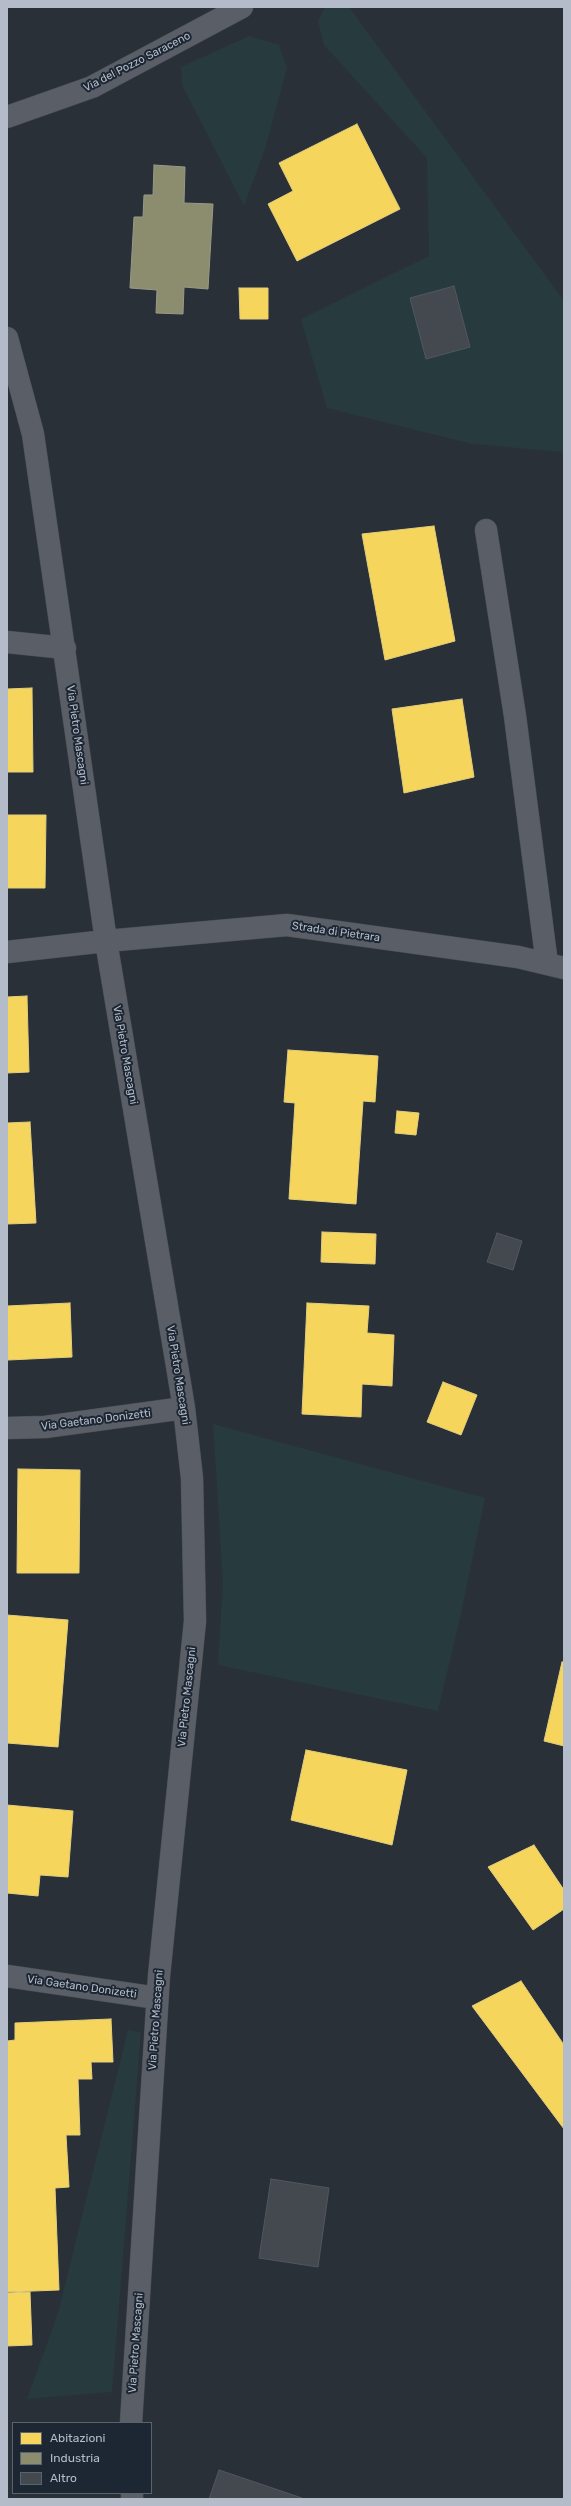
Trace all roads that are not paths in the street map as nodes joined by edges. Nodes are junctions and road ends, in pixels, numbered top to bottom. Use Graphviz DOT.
graph roads {
  1 [pos="242,7"];
  2 [pos="7,117"];
  3 [pos="7,338"];
  4 [pos="486,530"];
  5 [pos="7,642"];
  6 [pos="65,648"];
  7 [pos="106,941"];
  8 [pos="7,952"];
  9 [pos="556,966"];
  10 [pos="184,1408"];
  11 [pos="7,1428"];
  12 [pos="7,1976"];
  13 [pos="157,1998"];
  14 [pos="131,2422"];
  1 -- 2 [label="street, Via del Pozzo Saraceno"];
  3 -- 6 [label="street, Via Pietro Mascagni"];
  4 -- 9 [label="street"];
  5 -- 6 [label="street"];
  6 -- 7 [label="street, Via Pietro Mascagni"];
  7 -- 8 [label="street, Strada di Pietrara"];
  7 -- 9 [label="street, Strada di Pietrara"];
  7 -- 10 [label="street, Via Pietro Mascagni"];
  10 -- 11 [label="street, Via Gaetano Donizetti"];
  10 -- 13 [label="street, Via Pietro Mascagni"];
  12 -- 13 [label="street, Via Gaetano Donizetti"];
  13 -- 14 [label="street, Via Pietro Mascagni"];
}
